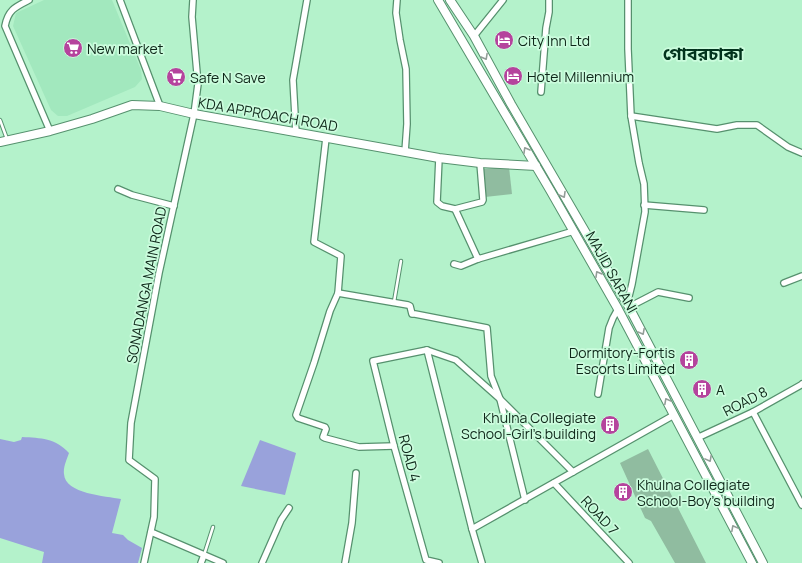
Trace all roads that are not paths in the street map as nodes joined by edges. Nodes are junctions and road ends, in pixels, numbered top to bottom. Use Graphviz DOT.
graph roads {
  1 [pos="30,0"];
  2 [pos="120,0"];
  3 [pos="193,0"];
  4 [pos="307,0"];
  5 [pos="396,0"];
  6 [pos="438,0"];
  7 [pos="450,0"];
  8 [pos="503,0"];
  9 [pos="549,0"];
  10 [pos="628,0"];
  11 [pos="474,36"];
  12 [pos="541,92"];
  13 [pos="160,106"];
  14 [pos="194,114"];
  15 [pos="631,116"];
  16 [pos="0,120"];
  17 [pos="50,131"];
  18 [pos="296,133"];
  19 [pos="326,138"];
  20 [pos="4,141"];
  21 [pos="405,152"];
  22 [pos="802,153"];
  23 [pos="439,158"];
  24 [pos="480,163"];
  25 [pos="536,166"];
  26 [pos="118,189"];
  27 [pos="644,204"];
  28 [pos="174,206"];
  29 [pos="455,209"];
  30 [pos="704,210"];
  31 [pos="574,231"];
  32 [pos="478,259"];
  33 [pos="401,261"];
  34 [pos="454,264"];
  35 [pos="802,276"];
  36 [pos="784,283"];
  37 [pos="338,293"];
  38 [pos="689,298"];
  39 [pos="394,302"];
  40 [pos="628,306"];
  41 [pos="618,310"];
  42 [pos="427,350"];
  43 [pos="802,385"];
  44 [pos="598,394"];
  45 [pos="500,398"];
  46 [pos="753,412"];
  47 [pos="674,416"];
  48 [pos="697,438"];
  49 [pos="394,446"];
  50 [pos="573,472"];
  51 [pos="356,473"];
  52 [pos="554,483"];
  53 [pos="525,500"];
  54 [pos="802,505"];
  55 [pos="289,508"];
  56 [pos="213,527"];
  57 [pos="472,529"];
  58 [pos="151,532"];
  59 [pos="204,554"];
  60 [pos="144,563"];
  61 [pos="201,563"];
  62 [pos="223,563"];
  63 [pos="262,563"];
  64 [pos="345,563"];
  65 [pos="439,563"];
  66 [pos="482,563"];
  67 [pos="629,563"];
  68 [pos="752,563"];
  69 [pos="763,563"];
  1 -- 17 [label="street"];
  2 -- 13 [label="street"];
  3 -- 14 [label="street, SONADANGA MAIN ROAD"];
  4 -- 18 [label="street"];
  5 -- 21 [label="street"];
  25 -- 6 [label="main road, MAJID SARANI, one-way"];
  7 -- 11 [label="main road, MAJID SARANI"];
  8 -- 11 [label="street"];
  9 -- 12 [label="street"];
  10 -- 15 [label="street"];
  11 -- 40 [label="main road, MAJID SARANI, one-way"];
  13 -- 14 [label="main road, KDA APPROACH ROAD"];
  13 -- 17 [label="main road, KDA APPROACH ROAD"];
  14 -- 18 [label="main road, KDA APPROACH ROAD"];
  14 -- 28 [label="street, SONADANGA MAIN ROAD"];
  15 -- 22 [label="street"];
  15 -- 27 [label="street"];
  16 -- 20 [label="lane"];
  17 -- 20 [label="main road, KDA APPROACH ROAD"];
  18 -- 19 [label="main road, KDA APPROACH ROAD"];
  19 -- 21 [label="main road, KDA APPROACH ROAD"];
  19 -- 37 [label="street"];
  21 -- 23 [label="main road, KDA APPROACH ROAD"];
  23 -- 24 [label="main road, KDA APPROACH ROAD"];
  23 -- 29 [label="street"];
  24 -- 25 [label="main road, KDA APPROACH ROAD"];
  24 -- 29 [label="street"];
  25 -- 31 [label="main road, MAJID SARANI"];
  26 -- 28 [label="street"];
  27 -- 30 [label="street"];
  27 -- 40 [label="street"];
  28 -- 58 [label="street, SONADANGA MAIN ROAD"];
  29 -- 32 [label="street"];
  31 -- 32 [label="street"];
  41 -- 31 [label="main road, MAJID SARANI, one-way"];
  32 -- 34 [label="street"];
  33 -- 39 [label="lane"];
  35 -- 36 [label="street"];
  37 -- 39 [label="street"];
  37 -- 49 [label="street"];
  38 -- 40 [label="street"];
  39 -- 45 [label="street"];
  40 -- 48 [label="main road, MAJID SARANI, one-way"];
  41 -- 44 [label="street"];
  47 -- 41 [label="main road, MAJID SARANI, one-way"];
  42 -- 45 [label="street"];
  42 -- 49 [label="street, ROAD 4"];
  42 -- 57 [label="street"];
  43 -- 46 [label="street, ROAD 8"];
  45 -- 50 [label="street"];
  45 -- 53 [label="street"];
  46 -- 48 [label="street, ROAD 8"];
  46 -- 54 [label="street"];
  47 -- 50 [label="street"];
  68 -- 47 [label="main road, MAJID SARANI, one-way"];
  48 -- 69 [label="main road, MAJID SARANI, one-way"];
  49 -- 65 [label="street, ROAD 4"];
  50 -- 52 [label="street"];
  51 -- 64 [label="street"];
  52 -- 53 [label="street"];
  52 -- 67 [label="street, ROAD 7"];
  53 -- 57 [label="street"];
  55 -- 63 [label="street"];
  56 -- 59 [label="lane"];
  57 -- 66 [label="street"];
  58 -- 59 [label="street"];
  58 -- 60 [label="street, SONADANGA MAIN ROAD"];
  59 -- 61 [label="street"];
  59 -- 62 [label="street"];
}
